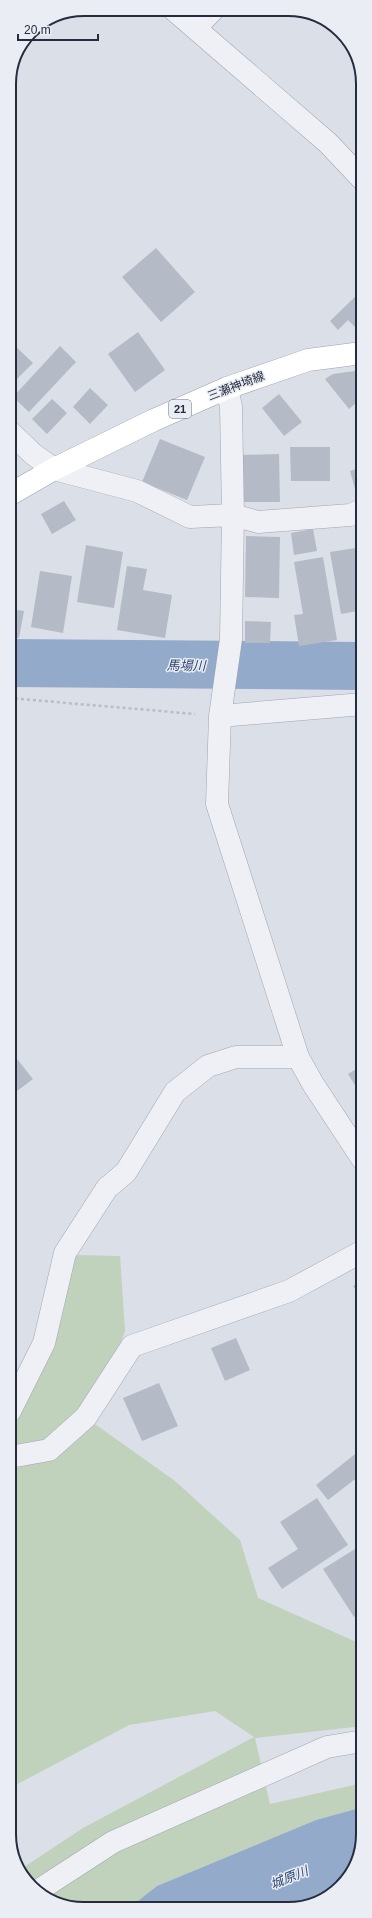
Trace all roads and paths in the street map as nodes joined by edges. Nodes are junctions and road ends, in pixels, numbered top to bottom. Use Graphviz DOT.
graph roads {
  1 [pos="181,16"];
  2 [pos="207,16"];
  3 [pos="195,28"];
  4 [pos="356,173"];
  5 [pos="356,354"];
  6 [pos="227,388"];
  7 [pos="16,438"];
  8 [pos="54,470"];
  9 [pos="16,491"];
  10 [pos="356,512"];
  11 [pos="233,515"];
  12 [pos="16,699"];
  13 [pos="356,705"];
  14 [pos="220,716"];
  15 [pos="298,1056"];
  16 [pos="356,1149"];
  17 [pos="356,1255"];
  18 [pos="16,1399"];
  19 [pos="16,1456"];
  20 [pos="356,1742"];
  21 [pos="43,1888"];
  1 -- 3 [label="street"];
  2 -- 3 [label="street"];
  3 -- 4 [label="street"];
  5 -- 6 [label="main road, 三瀬神埼線 / 21"];
  6 -- 8 [label="main road, 三瀬神埼線 / 21"];
  6 -- 11 [label="street"];
  7 -- 8 [label="street"];
  8 -- 9 [label="main road, 三瀬神埼線 / 21"];
  8 -- 11 [label="street"];
  10 -- 11 [label="street"];
  11 -- 14 [label="street"];
  12 -- 14 [label="path"];
  13 -- 14 [label="street"];
  14 -- 15 [label="street"];
  15 -- 16 [label="street"];
  15 -- 18 [label="street"];
  17 -- 19 [label="street"];
  20 -- 21 [label="street"];
}
